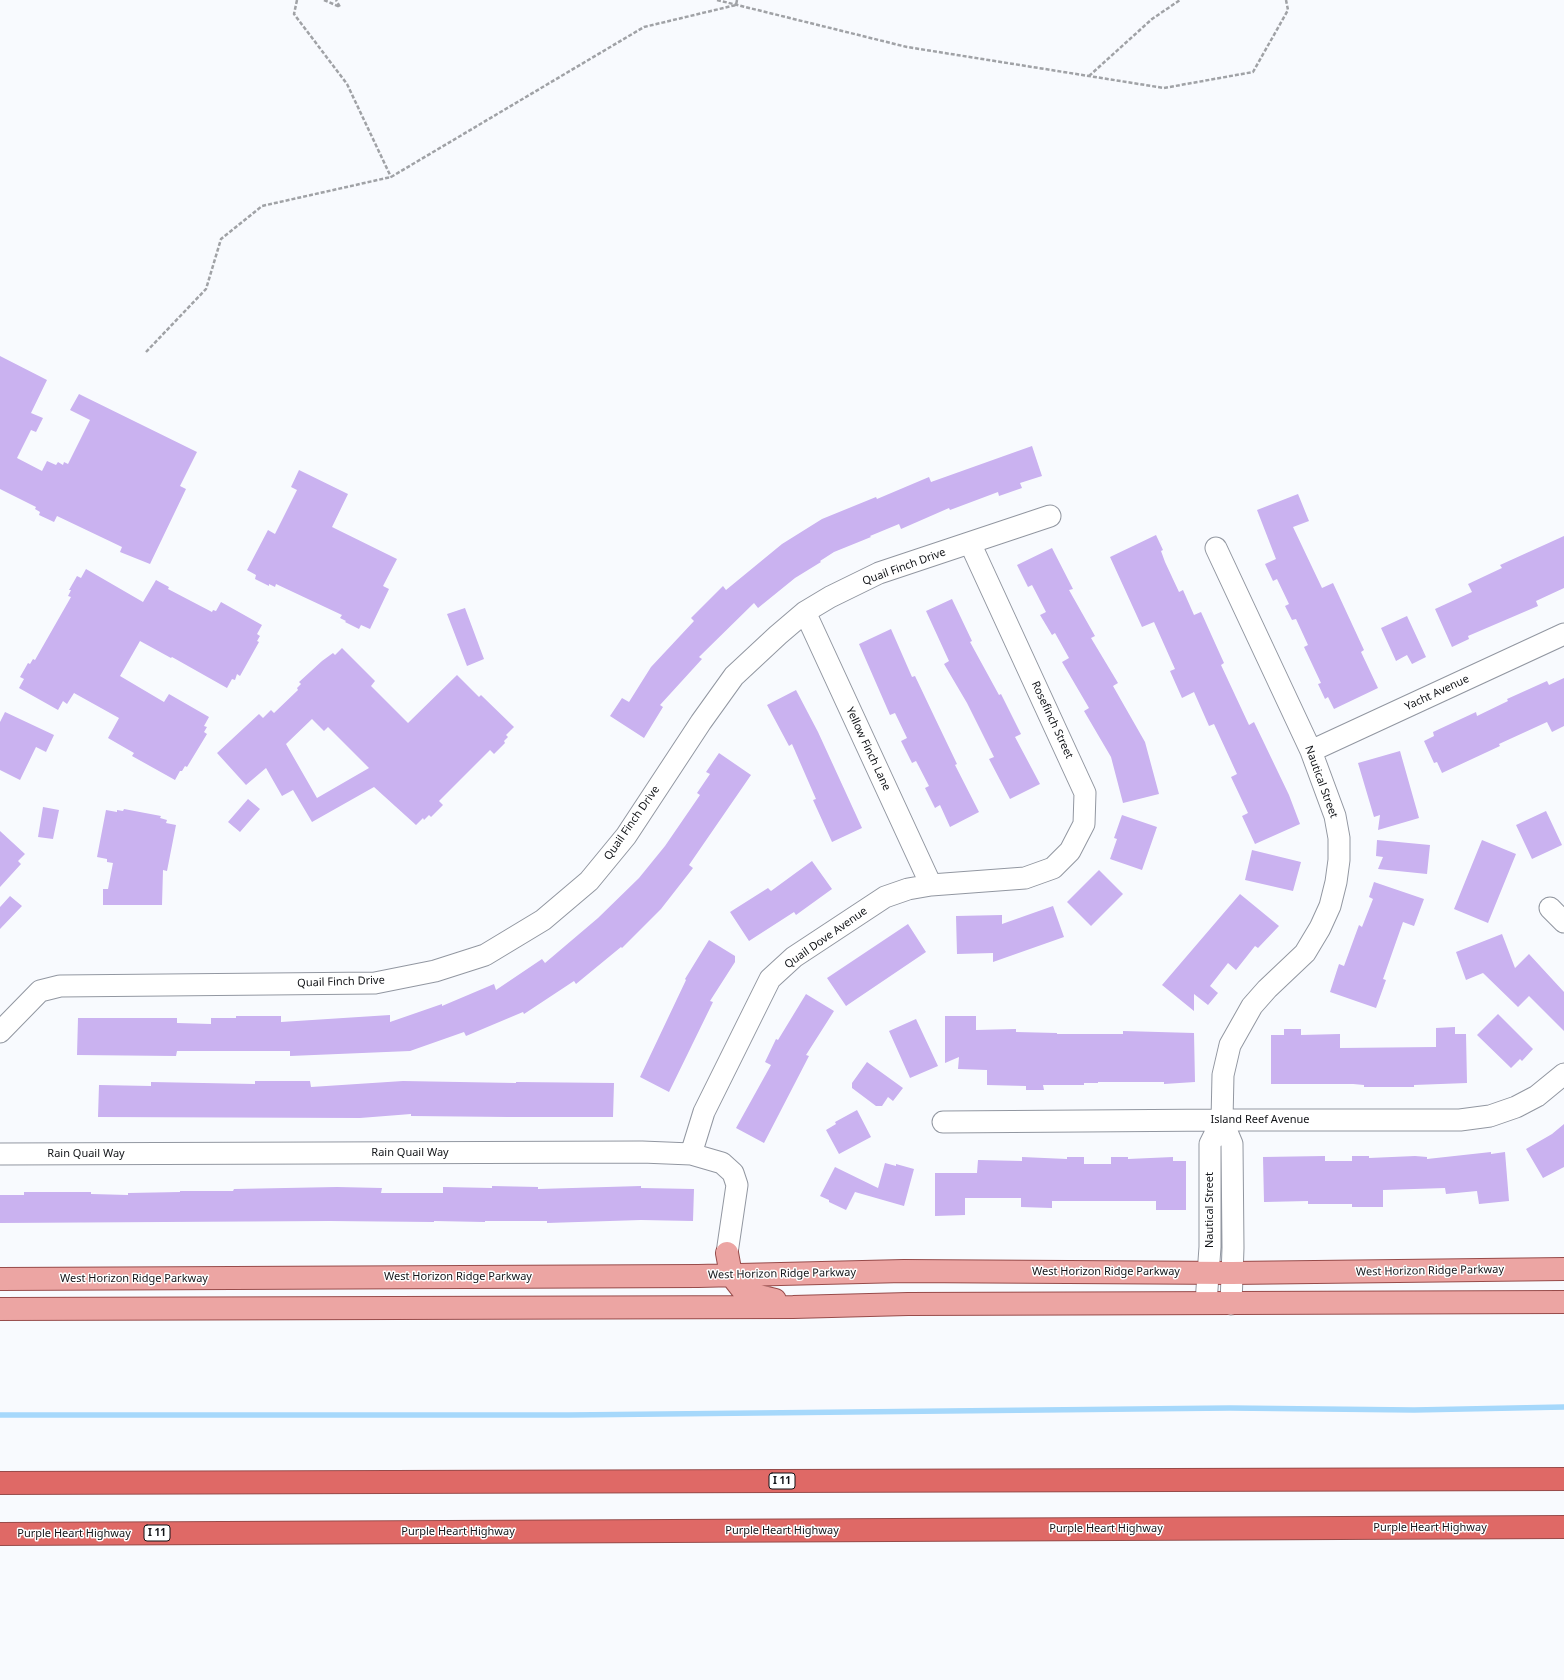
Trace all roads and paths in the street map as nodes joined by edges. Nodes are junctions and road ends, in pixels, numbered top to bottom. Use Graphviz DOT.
graph roads {
  1 [pos="297,0"];
  2 [pos="324,0"];
  3 [pos="336,0"];
  4 [pos="717,0"];
  5 [pos="737,0"];
  6 [pos="1180,0"];
  7 [pos="1286,0"];
  8 [pos="736,5"];
  9 [pos="1089,76"];
  10 [pos="392,177"];
  11 [pos="146,352"];
  12 [pos="1050,516"];
  13 [pos="970,543"];
  14 [pos="1216,548"];
  15 [pos="805,612"];
  16 [pos="1564,634"];
  17 [pos="1311,751"];
  18 [pos="1025,878"];
  19 [pos="931,885"];
  20 [pos="0,1032"];
  21 [pos="1564,1074"];
  22 [pos="1222,1120"];
  23 [pos="943,1122"];
  24 [pos="0,1154"];
  25 [pos="691,1154"];
  26 [pos="727,1254"];
  27 [pos="1564,1269"];
  28 [pos="1208,1273"];
  29 [pos="1232,1273"];
  30 [pos="731,1275"];
  31 [pos="698,1276"];
  32 [pos="0,1279"];
  33 [pos="1564,1302"];
  34 [pos="1206,1303"];
  35 [pos="1231,1304"];
  36 [pos="792,1307"];
  37 [pos="0,1309"];
  38 [pos="1564,1479"];
  39 [pos="0,1483"];
  40 [pos="1564,1528"];
  41 [pos="0,1534"];
  1 -- 10 [label="path"];
  2 -- 3 [label="path"];
  4 -- 8 [label="path"];
  5 -- 8 [label="path"];
  6 -- 9 [label="path"];
  7 -- 9 [label="path"];
  8 -- 9 [label="path"];
  8 -- 10 [label="path"];
  10 -- 11 [label="path"];
  12 -- 13 [label="street, Quail Finch Drive"];
  13 -- 15 [label="street, Quail Finch Drive"];
  13 -- 18 [label="street, Rosefinch Street"];
  14 -- 17 [label="street, Nautical Street"];
  15 -- 19 [label="street, Yellow Finch Lane"];
  15 -- 20 [label="street, Quail Finch Drive"];
  16 -- 17 [label="street, Yacht Avenue"];
  17 -- 22 [label="street, Nautical Street"];
  18 -- 19 [label="street, Quail Dove Avenue"];
  19 -- 25 [label="street, Quail Dove Avenue"];
  21 -- 22 [label="street, Island Reef Avenue"];
  22 -- 23 [label="street, Island Reef Avenue"];
  22 -- 28 [label="street, Nautical Street"];
  22 -- 29 [label="street, Nautical Street"];
  24 -- 25 [label="street, Rain Quail Way"];
  25 -- 26 [label="street, Rain Quail Way"];
  26 -- 30 [label="main road"];
  26 -- 31 [label="main road"];
  27 -- 29 [label="main road, West Horizon Ridge Parkway"];
  28 -- 29 [label="main road, West Horizon Ridge Parkway"];
  28 -- 30 [label="main road, West Horizon Ridge Parkway"];
  28 -- 34 [label="street, Nautical Street"];
  29 -- 35 [label="street, Nautical Street"];
  30 -- 31 [label="main road, West Horizon Ridge Parkway"];
  30 -- 36 [label="main road"];
  31 -- 32 [label="main road, West Horizon Ridge Parkway"];
  33 -- 35 [label="main road"];
  34 -- 35 [label="main road"];
  34 -- 36 [label="main road"];
  36 -- 37 [label="main road"];
  38 -- 39 [label="highway, I 11"];
  40 -- 41 [label="highway, Purple Heart Highway / I 11"];
}
